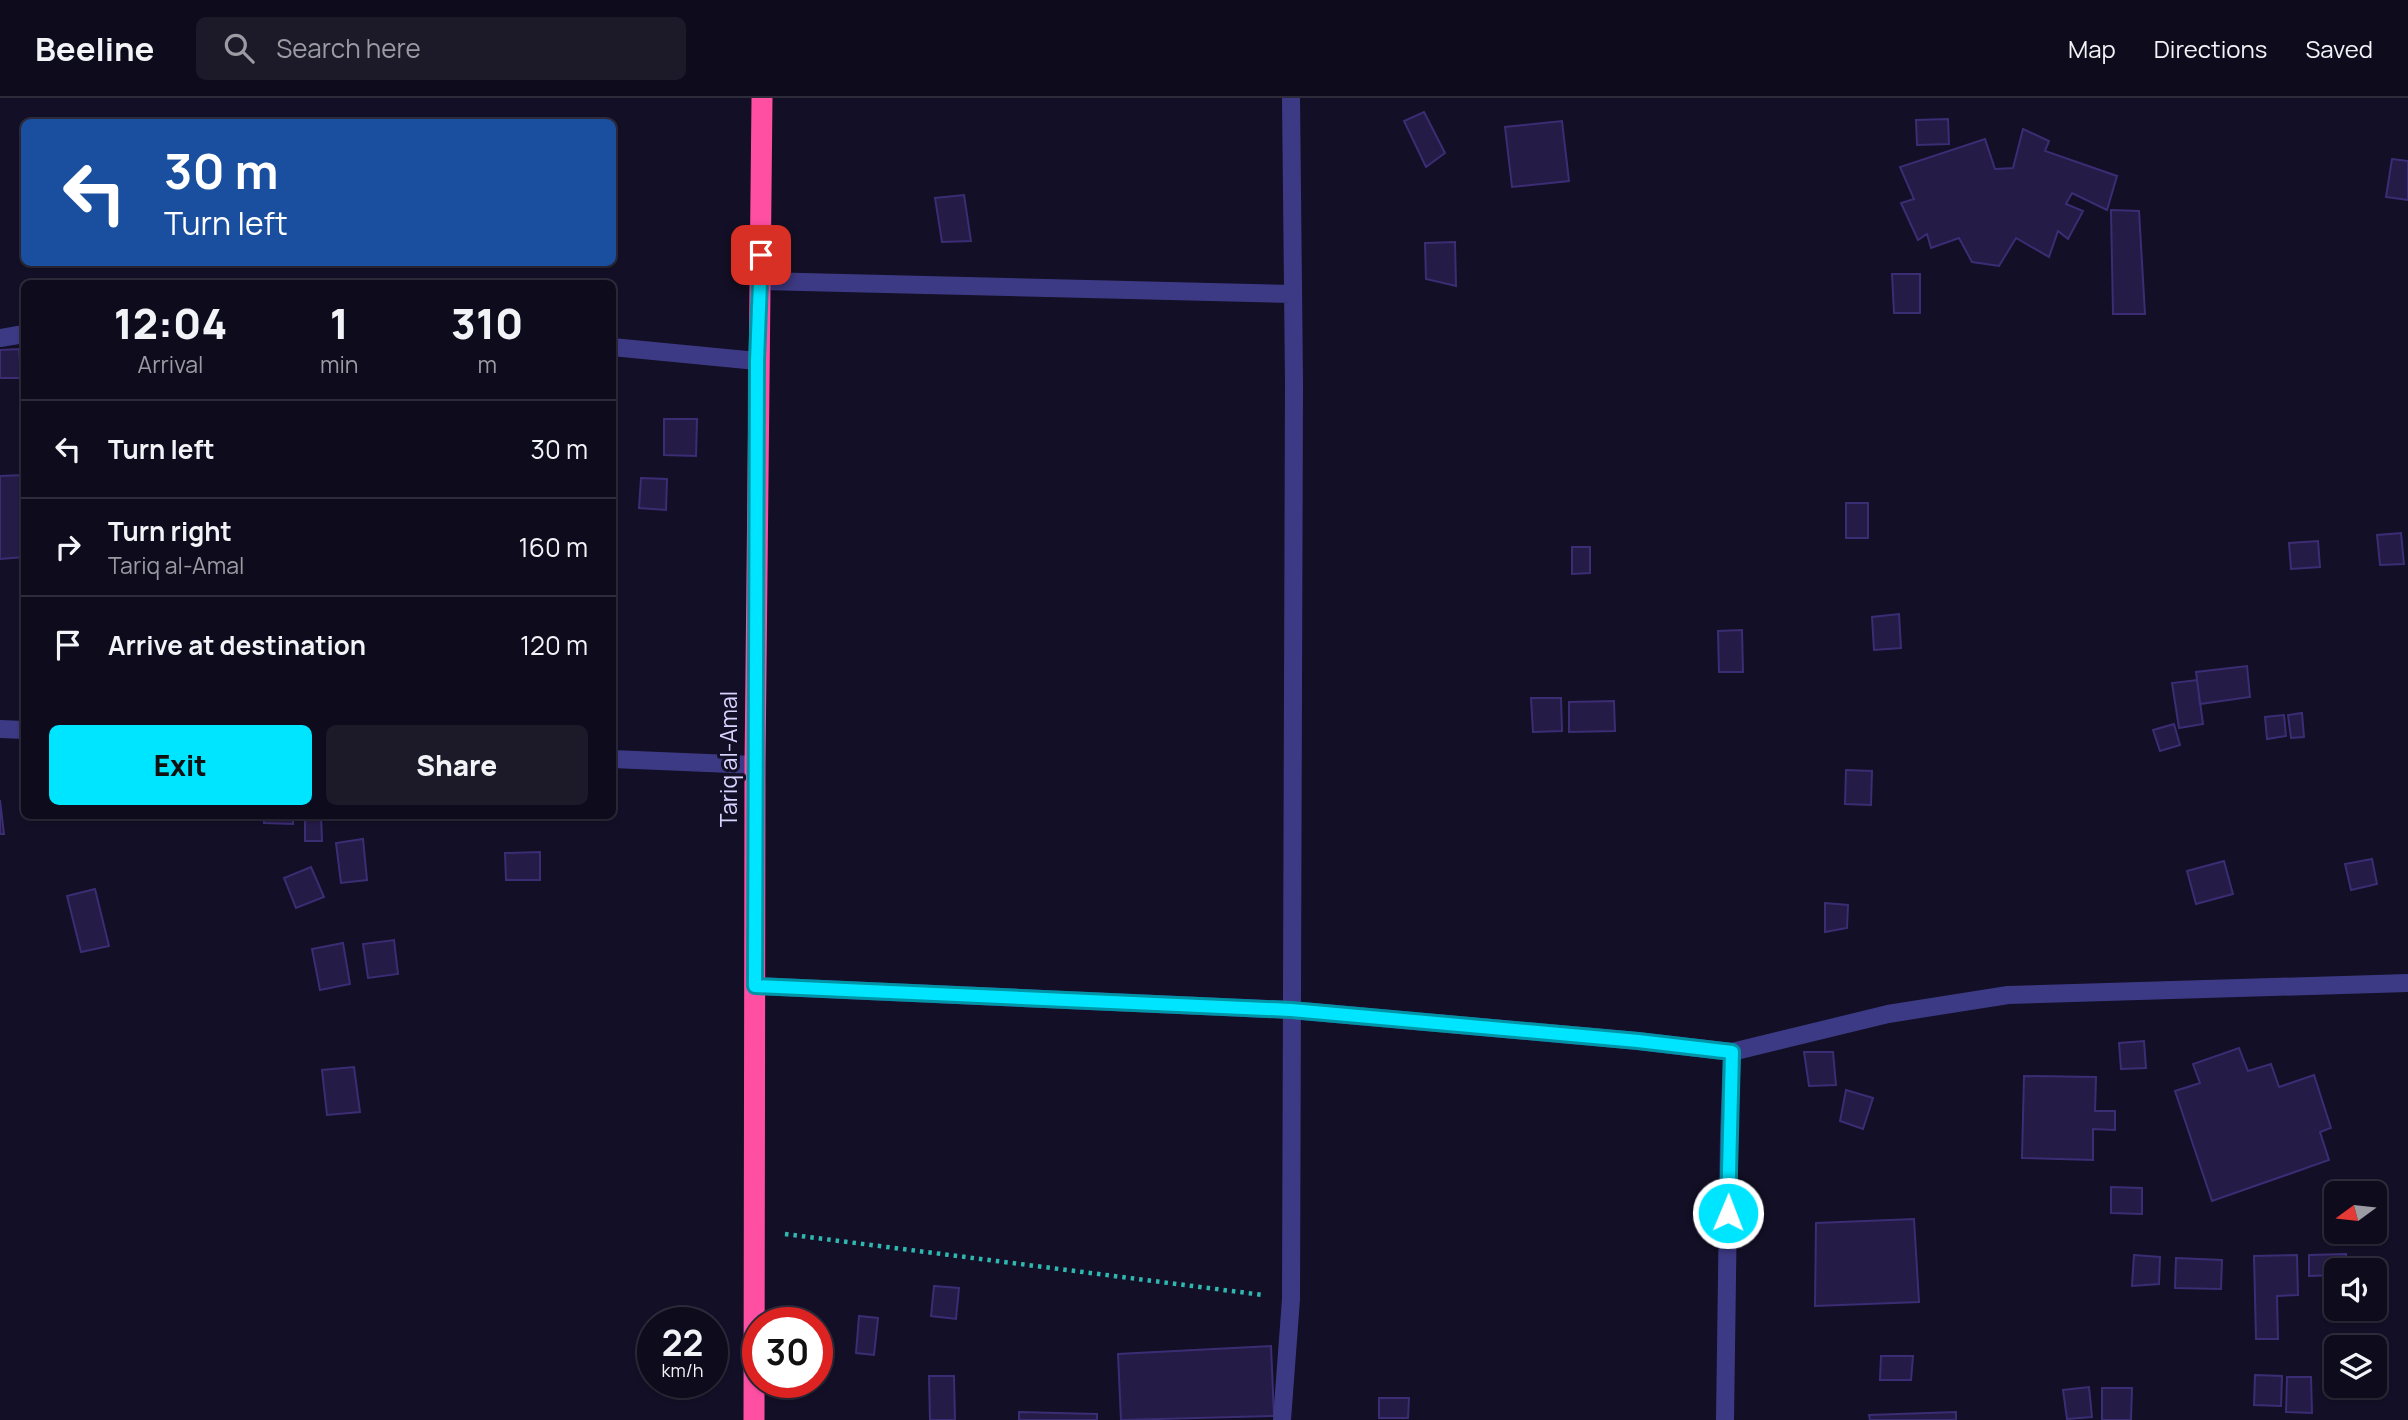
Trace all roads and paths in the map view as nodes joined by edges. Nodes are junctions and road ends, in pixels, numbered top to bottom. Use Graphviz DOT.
graph roads {
  1 [pos="762,98"];
  2 [pos="1291,98"];
  3 [pos="760,281"];
  4 [pos="1293,294"];
  5 [pos="21,334"];
  6 [pos="0,338"];
  7 [pos="616,347"];
  8 [pos="757,361"];
  9 [pos="0,729"];
  10 [pos="21,730"];
  11 [pos="616,759"];
  12 [pos="755,765"];
  13 [pos="2408,983"];
  14 [pos="755,986"];
  15 [pos="1291,1010"];
  16 [pos="1732,1052"];
  17 [pos="754,1230"];
  18 [pos="1291,1299"];
  19 [pos="754,1420"];
  20 [pos="1282,1420"];
  21 [pos="1725,1420"];
  1 -- 3 [label="highway, Tariq al-Amal"];
  2 -- 4 [label="street"];
  3 -- 4 [label="street"];
  3 -- 8 [label="highway, Tariq al-Amal"];
  4 -- 15 [label="street"];
  5 -- 6 [label="street"];
  7 -- 8 [label="street"];
  8 -- 12 [label="highway, Tariq al-Amal"];
  9 -- 10 [label="street"];
  11 -- 12 [label="street"];
  12 -- 14 [label="highway, Tariq al-Amal"];
  13 -- 16 [label="street"];
  14 -- 15 [label="street"];
  14 -- 17 [label="highway, Tariq al-Amal"];
  15 -- 16 [label="street"];
  15 -- 18 [label="street"];
  16 -- 21 [label="street"];
  17 -- 18 [label="path"];
  17 -- 19 [label="highway, Tariq al-Amal"];
  18 -- 20 [label="street"];
}
